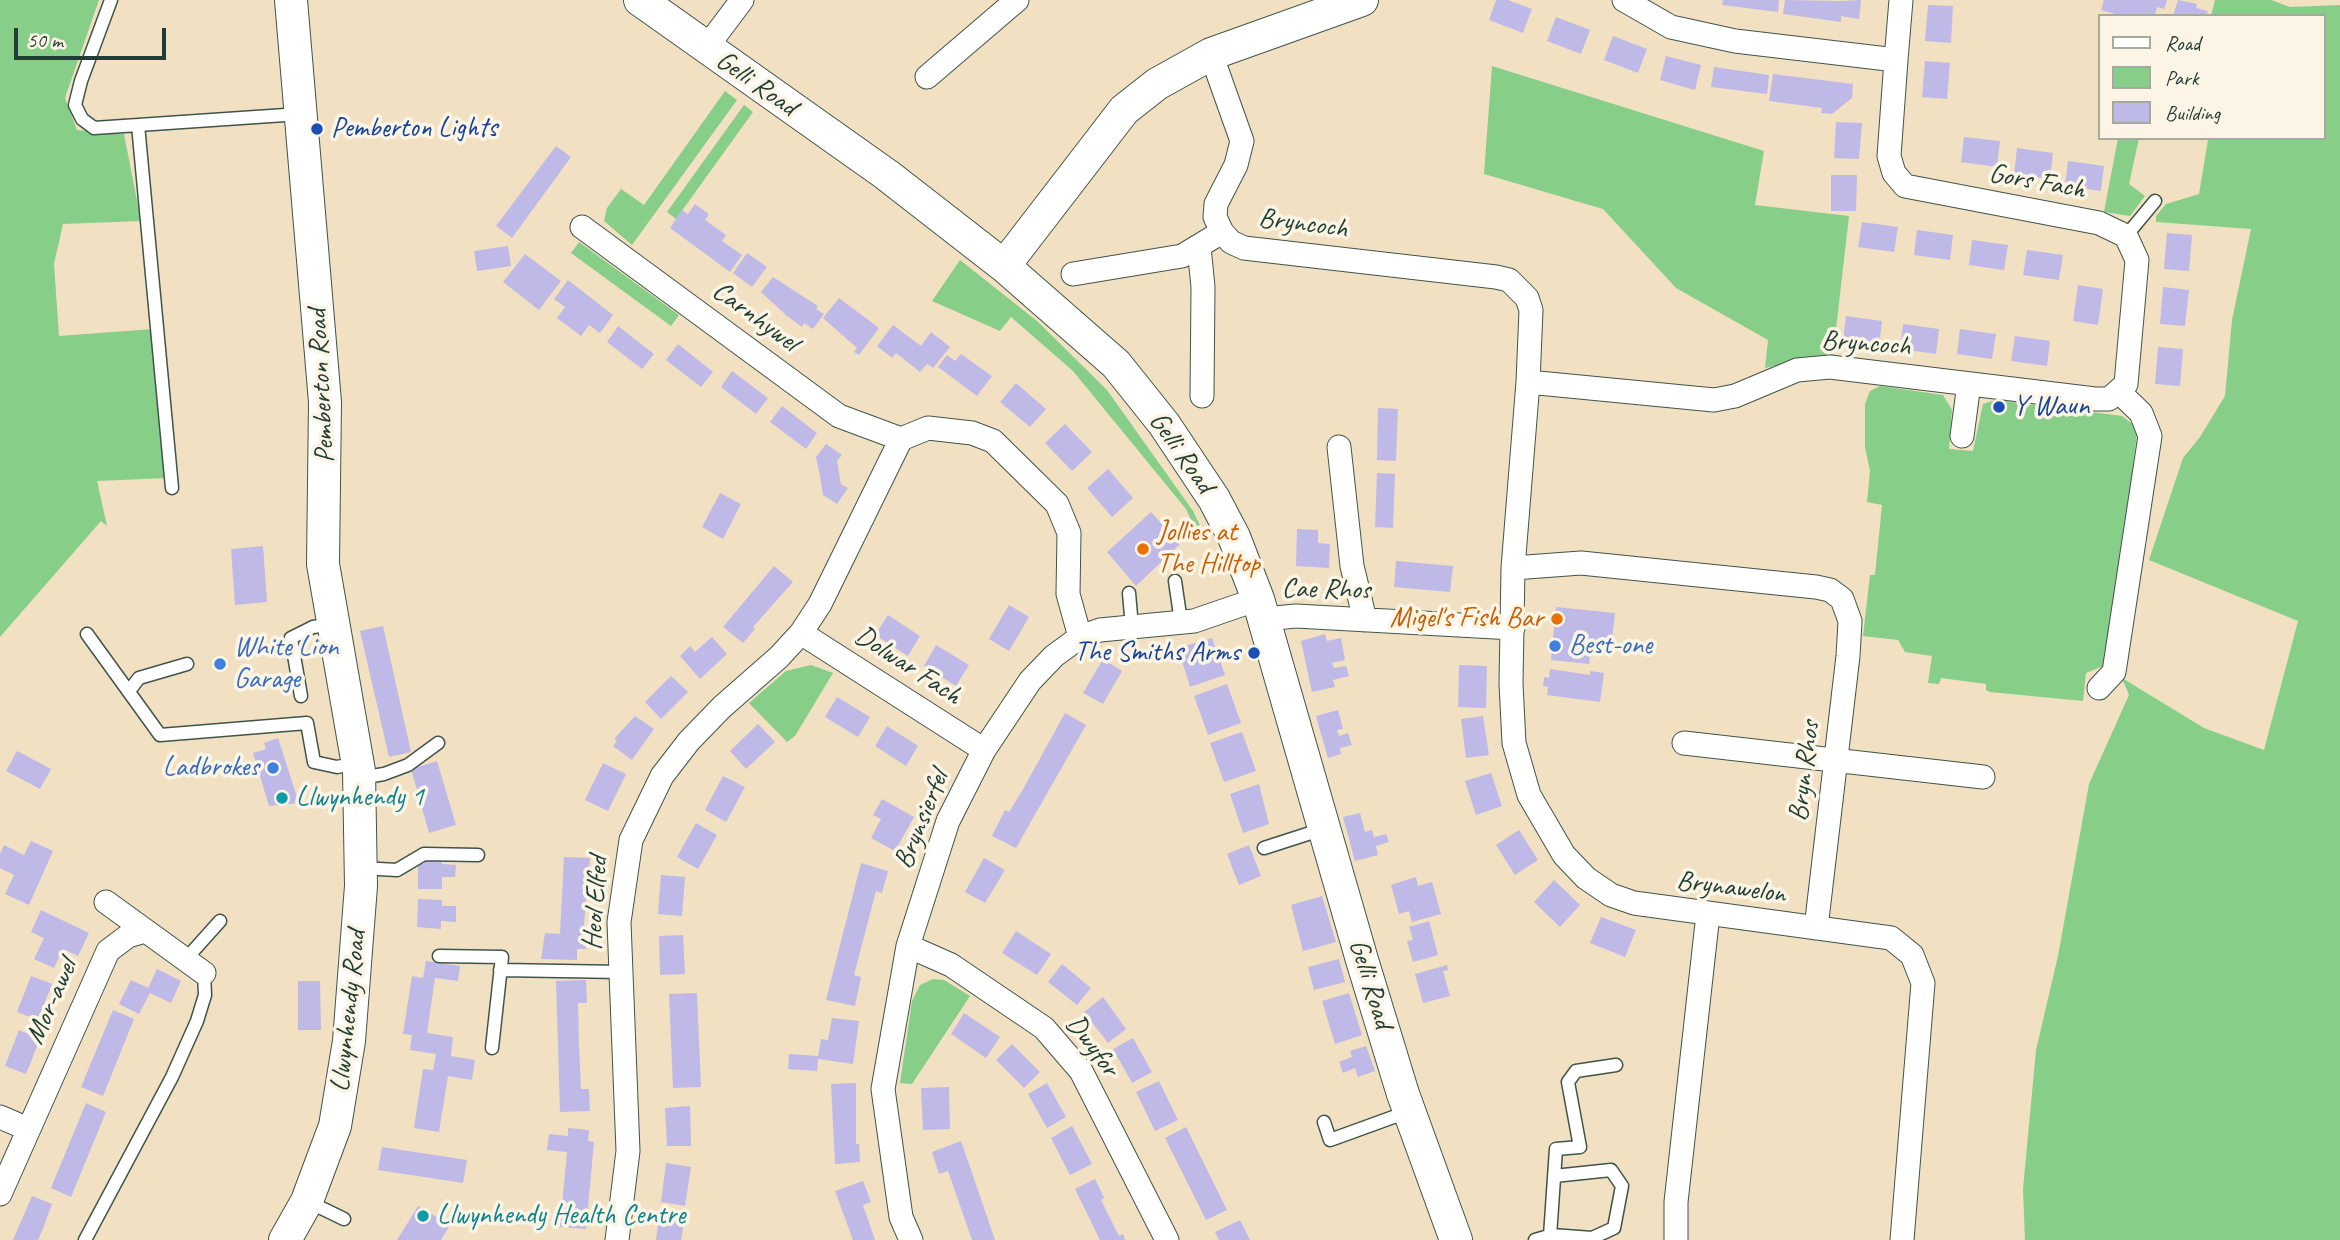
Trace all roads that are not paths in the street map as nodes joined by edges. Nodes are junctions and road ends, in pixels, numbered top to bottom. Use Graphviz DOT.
graph roads {
  1 [pos="111,0"];
  2 [pos="291,0"];
  3 [pos="640,0"];
  4 [pos="742,0"];
  5 [pos="1017,0"];
  6 [pos="1362,0"];
  7 [pos="1624,0"];
  8 [pos="1900,0"];
  9 [pos="706,48"];
  10 [pos="1211,54"];
  11 [pos="1896,60"];
  12 [pos="928,77"];
  13 [pos="300,114"];
  14 [pos="138,125"];
  15 [pos="2155,201"];
  16 [pos="582,228"];
  17 [pos="1222,232"];
  18 [pos="2126,236"];
  19 [pos="1199,247"];
  20 [pos="1004,266"];
  21 [pos="1073,274"];
  22 [pos="1528,382"];
  23 [pos="1969,384"];
  24 [pos="2119,392"];
  25 [pos="1202,396"];
  26 [pos="1962,436"];
  27 [pos="901,439"];
  28 [pos="1339,447"];
  29 [pos="172,488"];
  30 [pos="1513,568"];
  31 [pos="1175,581"];
  32 [pos="1129,593"];
  33 [pos="1261,609"];
  34 [pos="1365,620"];
  35 [pos="1181,622"];
  36 [pos="334,624"];
  37 [pos="1132,627"];
  38 [pos="1513,628"];
  39 [pos="801,633"];
  40 [pos="87,634"];
  41 [pos="1080,637"];
  42 [pos="187,664"];
  43 [pos="2099,688"];
  44 [pos="129,691"];
  45 [pos="301,696"];
  46 [pos="438,743"];
  47 [pos="1684,743"];
  48 [pos="984,750"];
  49 [pos="1836,760"];
  50 [pos="358,771"];
  51 [pos="1983,777"];
  52 [pos="1326,829"];
  53 [pos="1264,848"];
  54 [pos="478,855"];
  55 [pos="361,868"];
  56 [pos="106,902"];
  57 [pos="1708,914"];
  58 [pos="220,921"];
  59 [pos="1816,928"];
  60 [pos="145,931"];
  61 [pos="908,946"];
  62 [pos="439,956"];
  63 [pos="194,967"];
  64 [pos="500,970"];
  65 [pos="622,972"];
  66 [pos="492,1048"];
  67 [pos="1616,1065"];
  68 [pos="1409,1111"];
  69 [pos="0,1117"];
  70 [pos="1324,1122"];
  71 [pos="28,1129"];
  72 [pos="1553,1176"];
  73 [pos="0,1194"];
  74 [pos="307,1201"];
  75 [pos="344,1219"];
  76 [pos="1550,1236"];
  77 [pos="85,1240"];
  78 [pos="285,1240"];
  79 [pos="617,1240"];
  80 [pos="911,1240"];
  81 [pos="1167,1240"];
  82 [pos="1455,1240"];
  83 [pos="1535,1240"];
  84 [pos="1676,1240"];
  85 [pos="1902,1240"];
  1 -- 14 [label="lane"];
  2 -- 13 [label="main road, Pemberton Road"];
  3 -- 9 [label="main road, Gelli Road"];
  4 -- 9 [label="street"];
  5 -- 12 [label="street"];
  6 -- 10 [label="main road"];
  7 -- 11 [label="street"];
  8 -- 11 [label="street, Gors Fach"];
  9 -- 20 [label="main road, Gelli Road"];
  10 -- 17 [label="street"];
  10 -- 20 [label="main road"];
  11 -- 18 [label="street, Gors Fach"];
  13 -- 14 [label="lane"];
  13 -- 36 [label="main road, Pemberton Road"];
  14 -- 29 [label="lane"];
  15 -- 18 [label="lane"];
  16 -- 27 [label="street, Carnhywel"];
  17 -- 19 [label="street, Bryncoch"];
  17 -- 22 [label="street, Bryncoch"];
  18 -- 24 [label="street"];
  19 -- 21 [label="street, Bryncoch"];
  19 -- 25 [label="street"];
  20 -- 33 [label="main road, Gelli Road"];
  22 -- 23 [label="street, Bryncoch"];
  22 -- 30 [label="street, Bryncoch"];
  23 -- 24 [label="street, Bryncoch"];
  23 -- 26 [label="street"];
  24 -- 43 [label="street"];
  27 -- 39 [label="street"];
  27 -- 41 [label="street"];
  28 -- 34 [label="street"];
  30 -- 38 [label="street, Brynawelon"];
  30 -- 49 [label="street, Bryn Rhos"];
  31 -- 35 [label="lane"];
  32 -- 37 [label="lane"];
  33 -- 34 [label="street, Cae Rhos"];
  33 -- 35 [label="street, Brynsierfel"];
  33 -- 52 [label="main road, Gelli Road"];
  34 -- 38 [label="street, Cae Rhos"];
  35 -- 37 [label="street, Brynsierfel"];
  36 -- 45 [label="lane"];
  36 -- 50 [label="main road, Pemberton Road"];
  37 -- 41 [label="street, Brynsierfel"];
  38 -- 57 [label="street, Brynawelon"];
  39 -- 48 [label="street, Dolwar Fach"];
  39 -- 65 [label="street, Heol Elfed"];
  40 -- 44 [label="lane"];
  41 -- 48 [label="street, Brynsierfel"];
  42 -- 44 [label="lane"];
  44 -- 50 [label="lane"];
  46 -- 50 [label="lane"];
  47 -- 49 [label="street"];
  48 -- 61 [label="street, Brynsierfel"];
  49 -- 51 [label="street"];
  49 -- 59 [label="street, Bryn Rhos"];
  50 -- 55 [label="main road, Llwynhendy Road"];
  52 -- 53 [label="lane"];
  52 -- 68 [label="main road, Gelli Road"];
  54 -- 55 [label="lane"];
  55 -- 74 [label="main road, Llwynhendy Road"];
  56 -- 60 [label="street"];
  57 -- 59 [label="street, Brynawelon"];
  57 -- 84 [label="street"];
  58 -- 63 [label="lane"];
  59 -- 85 [label="street, Brynawelon"];
  60 -- 63 [label="street"];
  60 -- 71 [label="street, Mor-awel"];
  61 -- 80 [label="street, Brynsierfel"];
  61 -- 81 [label="street, Dwyfor"];
  62 -- 64 [label="lane"];
  63 -- 77 [label="lane"];
  64 -- 65 [label="lane"];
  64 -- 66 [label="lane"];
  65 -- 79 [label="street, Heol Elfed"];
  67 -- 72 [label="lane"];
  68 -- 70 [label="lane"];
  68 -- 82 [label="main road, Gelli Road"];
  69 -- 71 [label="street"];
  71 -- 73 [label="street, Mor-awel"];
  72 -- 76 [label="lane"];
  72 -- 76 [label="lane"];
  74 -- 75 [label="lane"];
  74 -- 78 [label="main road, Llwynhendy Road"];
  76 -- 83 [label="lane"];
}
